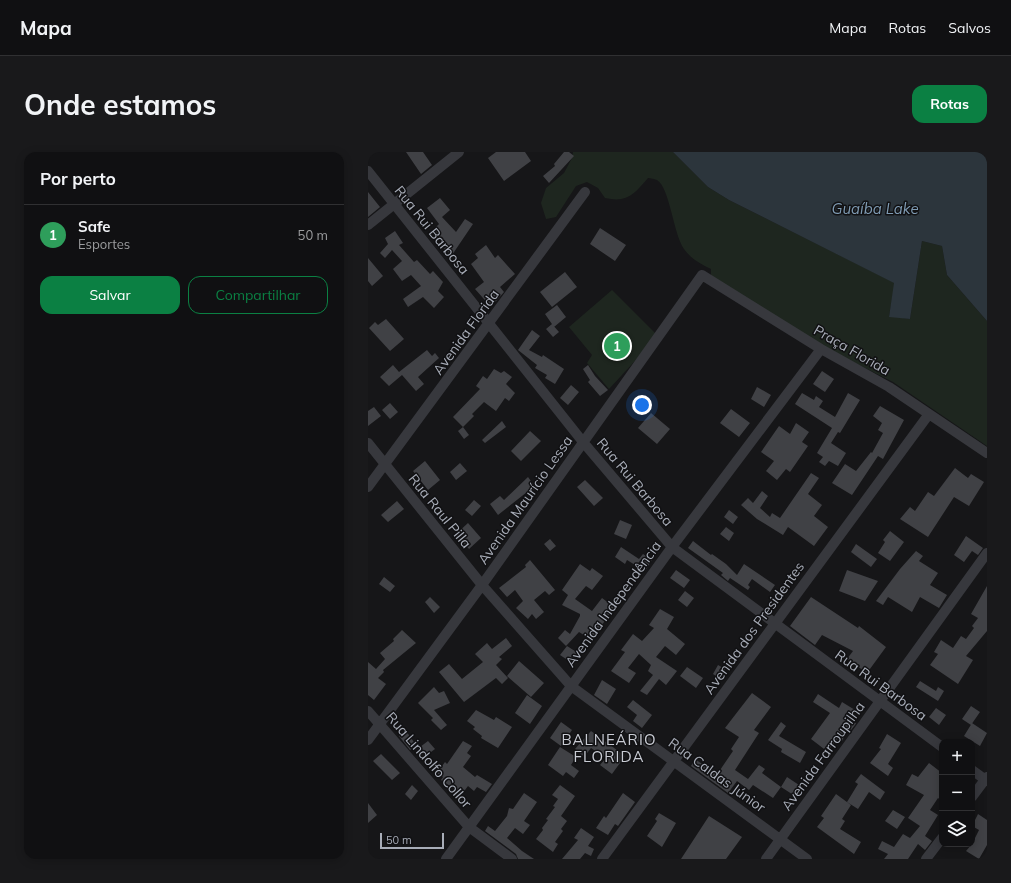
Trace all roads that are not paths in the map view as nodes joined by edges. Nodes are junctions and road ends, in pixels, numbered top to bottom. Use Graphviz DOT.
graph roads {
  1 [pos="459,152"];
  2 [pos="368,172"];
  3 [pos="585,192"];
  4 [pos="394,204"];
  5 [pos="368,225"];
  6 [pos="702,275"];
  7 [pos="489,323"];
  8 [pos="821,349"];
  9 [pos="929,414"];
  10 [pos="583,442"];
  11 [pos="368,443"];
  12 [pos="987,453"];
  13 [pos="385,464"];
  14 [pos="368,487"];
  15 [pos="672,548"];
  16 [pos="987,554"];
  17 [pos="482,585"];
  18 [pos="775,624"];
  19 [pos="571,686"];
  20 [pos="881,701"];
  21 [pos="368,711"];
  22 [pos="379,725"];
  23 [pos="368,740"];
  24 [pos="939,745"];
  25 [pos="674,761"];
  26 [pos="975,772"];
  27 [pos="986,779"];
  28 [pos="975,793"];
  29 [pos="469,827"];
  30 [pos="781,838"];
  31 [pos="939,842"];
  32 [pos="446,859"];
  33 [pos="512,859"];
  34 [pos="602,859"];
  35 [pos="766,859"];
  36 [pos="808,859"];
  37 [pos="926,859"];
  1 -- 4 [label="street"];
  2 -- 4 [label="street, Rua Rui Barbosa"];
  3 -- 7 [label="street, Avenida Florida"];
  4 -- 5 [label="street"];
  4 -- 7 [label="street, Rua Rui Barbosa"];
  6 -- 8 [label="street, Praça Florida"];
  6 -- 10 [label="street, Avenida Maurício Lessa"];
  7 -- 10 [label="street, Rua Rui Barbosa"];
  7 -- 13 [label="street, Avenida Florida"];
  8 -- 9 [label="street, Praça Florida"];
  8 -- 15 [label="street, Avenida Independência"];
  9 -- 12 [label="street, Praça Florida"];
  9 -- 18 [label="street, Avenida dos Presidentes"];
  10 -- 15 [label="street, Rua Rui Barbosa"];
  10 -- 17 [label="street, Avenida Maurício Lessa"];
  11 -- 13 [label="street, Rua Raul Pilla"];
  13 -- 14 [label="street, Avenida Florida"];
  13 -- 17 [label="street, Rua Raul Pilla"];
  15 -- 18 [label="street, Rua Rui Barbosa"];
  15 -- 19 [label="street, Avenida Independência"];
  16 -- 20 [label="street, Avenida Farroupilha"];
  17 -- 19 [label="street, Rua Raul Pilla"];
  17 -- 22 [label="street, Avenida Maurício Lessa"];
  18 -- 20 [label="street, Rua Rui Barbosa"];
  18 -- 25 [label="street, Avenida dos Presidentes"];
  19 -- 25 [label="street, Rua Caldas Júnior"];
  19 -- 29 [label="street, Avenida Independência"];
  20 -- 24 [label="street, Rua Rui Barbosa"];
  20 -- 30 [label="street, Avenida Farroupilha"];
  21 -- 22 [label="street, Rua Lindolfo Collor"];
  22 -- 23 [label="street, Avenida Maurício Lessa"];
  22 -- 29 [label="street, Rua Lindolfo Collor"];
  25 -- 30 [label="street, Rua Caldas Júnior"];
  25 -- 34 [label="street, Avenida dos Presidentes"];
  26 -- 27 [label="street"];
  27 -- 28 [label="street"];
  29 -- 32 [label="street, Avenida Independência"];
  29 -- 33 [label="street, Rua Lindolfo Collor"];
  30 -- 35 [label="street, Avenida Farroupilha"];
  30 -- 36 [label="street, Rua Caldas Júnior"];
  31 -- 37 [label="street"];
}
